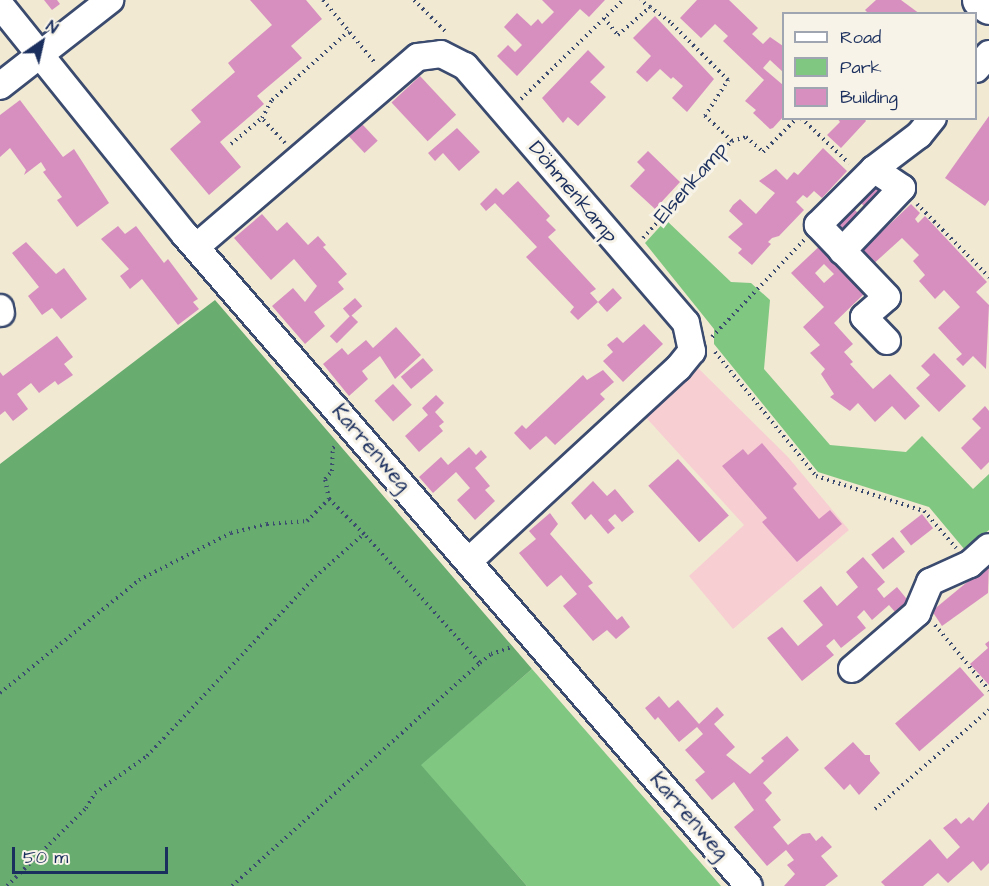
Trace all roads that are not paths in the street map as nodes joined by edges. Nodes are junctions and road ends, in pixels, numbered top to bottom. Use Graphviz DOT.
graph roads {
  1 [pos="110,0"];
  2 [pos="979,0"];
  3 [pos="0,4"];
  4 [pos="989,8"];
  5 [pos="989,54"];
  6 [pos="40,55"];
  7 [pos="977,67"];
  8 [pos="0,86"];
  9 [pos="926,127"];
  10 [pos="869,173"];
  11 [pos="196,247"];
  12 [pos="842,251"];
  13 [pos="887,341"];
  14 [pos="989,547"];
  15 [pos="469,561"];
  16 [pos="852,669"];
  17 [pos="749,886"];
  1 -- 6 [label="street"];
  2 -- 4 [label="main road"];
  3 -- 6 [label="street, Karrenweg"];
  5 -- 7 [label="street"];
  6 -- 8 [label="street"];
  6 -- 11 [label="street, Karrenweg"];
  9 -- 10 [label="street"];
  10 -- 12 [label="street"];
  10 -- 12 [label="street"];
  11 -- 15 [label="street, Karrenweg"];
  11 -- 15 [label="street, Döhmenkamp"];
  12 -- 13 [label="street"];
  14 -- 16 [label="street"];
  15 -- 17 [label="street, Karrenweg"];
}
